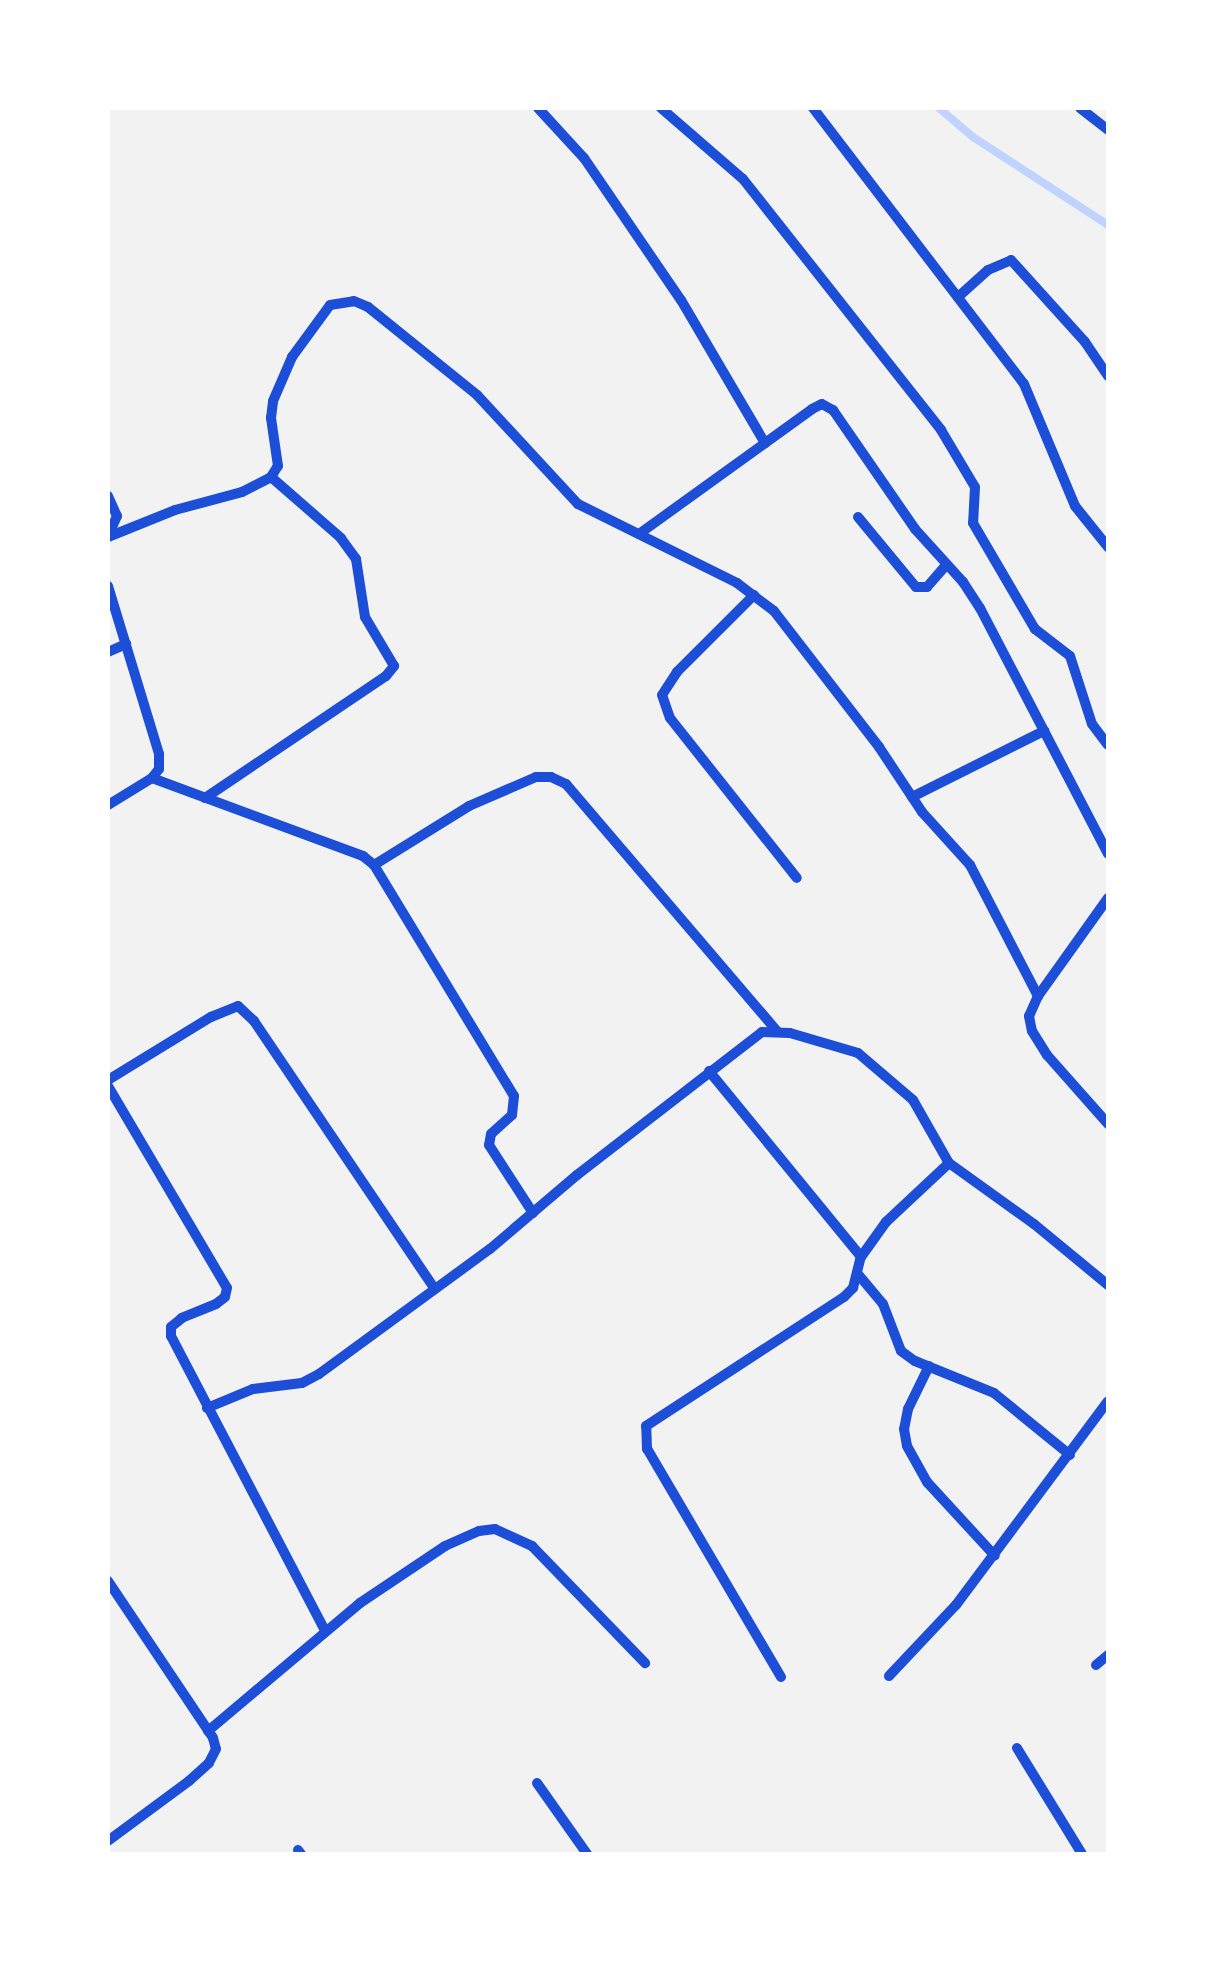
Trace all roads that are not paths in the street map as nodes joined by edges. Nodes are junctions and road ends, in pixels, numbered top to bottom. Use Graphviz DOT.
graph roads {
  1 [pos="538,108"];
  2 [pos="662,108"];
  3 [pos="813,108"];
  4 [pos="1080,108"];
  5 [pos="1108,130"];
  6 [pos="958,297"];
  7 [pos="1108,376"];
  8 [pos="765,444"];
  9 [pos="272,477"];
  10 [pos="108,496"];
  11 [pos="858,517"];
  12 [pos="639,534"];
  13 [pos="108,537"];
  14 [pos="1108,548"];
  15 [pos="946,565"];
  16 [pos="108,586"];
  17 [pos="754,596"];
  18 [pos="126,644"];
  19 [pos="108,652"];
  20 [pos="1044,731"];
  21 [pos="1108,745"];
  22 [pos="152,778"];
  23 [pos="912,797"];
  24 [pos="204,798"];
  25 [pos="108,805"];
  26 [pos="1108,854"];
  27 [pos="374,865"];
  28 [pos="797,878"];
  29 [pos="1108,898"];
  30 [pos="1038,996"];
  31 [pos="778,1032"];
  32 [pos="709,1071"];
  33 [pos="108,1083"];
  34 [pos="1108,1124"];
  35 [pos="949,1163"];
  36 [pos="532,1212"];
  37 [pos="860,1257"];
  38 [pos="857,1273"];
  39 [pos="1108,1285"];
  40 [pos="435,1290"];
  41 [pos="929,1366"];
  42 [pos="1108,1402"];
  43 [pos="207,1408"];
  44 [pos="1070,1454"];
  45 [pos="995,1556"];
  46 [pos="108,1581"];
  47 [pos="325,1630"];
  48 [pos="1108,1654"];
  49 [pos="646,1663"];
  50 [pos="1096,1665"];
  51 [pos="888,1676"];
  52 [pos="781,1677"];
  53 [pos="208,1730"];
  54 [pos="1017,1748"];
  55 [pos="537,1783"];
  56 [pos="108,1840"];
  57 [pos="587,1854"];
  58 [pos="1082,1854"];
  1 -- 8 [label="street"];
  2 -- 21 [label="street"];
  3 -- 6 [label="street"];
  4 -- 5 [label="street"];
  6 -- 7 [label="street"];
  6 -- 14 [label="street"];
  8 -- 12 [label="street"];
  8 -- 15 [label="street"];
  9 -- 12 [label="street"];
  9 -- 13 [label="street"];
  9 -- 24 [label="street"];
  10 -- 13 [label="street"];
  11 -- 15 [label="street"];
  12 -- 17 [label="street"];
  15 -- 20 [label="street"];
  16 -- 18 [label="street"];
  17 -- 23 [label="street"];
  17 -- 28 [label="street"];
  18 -- 19 [label="street"];
  18 -- 22 [label="street"];
  20 -- 23 [label="street"];
  20 -- 26 [label="street"];
  22 -- 24 [label="street"];
  22 -- 25 [label="street"];
  23 -- 30 [label="street"];
  24 -- 27 [label="street"];
  27 -- 31 [label="street"];
  27 -- 36 [label="street"];
  29 -- 30 [label="street"];
  30 -- 34 [label="street"];
  31 -- 32 [label="street"];
  31 -- 35 [label="street"];
  32 -- 36 [label="street"];
  32 -- 37 [label="street"];
  33 -- 40 [label="street"];
  33 -- 43 [label="street"];
  35 -- 37 [label="street"];
  35 -- 39 [label="street"];
  36 -- 40 [label="street"];
  37 -- 38 [label="street"];
  38 -- 41 [label="street"];
  38 -- 52 [label="street"];
  40 -- 43 [label="street"];
  41 -- 44 [label="street"];
  41 -- 45 [label="street"];
  42 -- 44 [label="street"];
  43 -- 47 [label="street"];
  44 -- 45 [label="street"];
  45 -- 51 [label="street"];
  46 -- 53 [label="street"];
  47 -- 49 [label="street"];
  47 -- 53 [label="street"];
  48 -- 50 [label="street"];
  53 -- 56 [label="street"];
  54 -- 58 [label="street"];
  55 -- 57 [label="street"];
}
